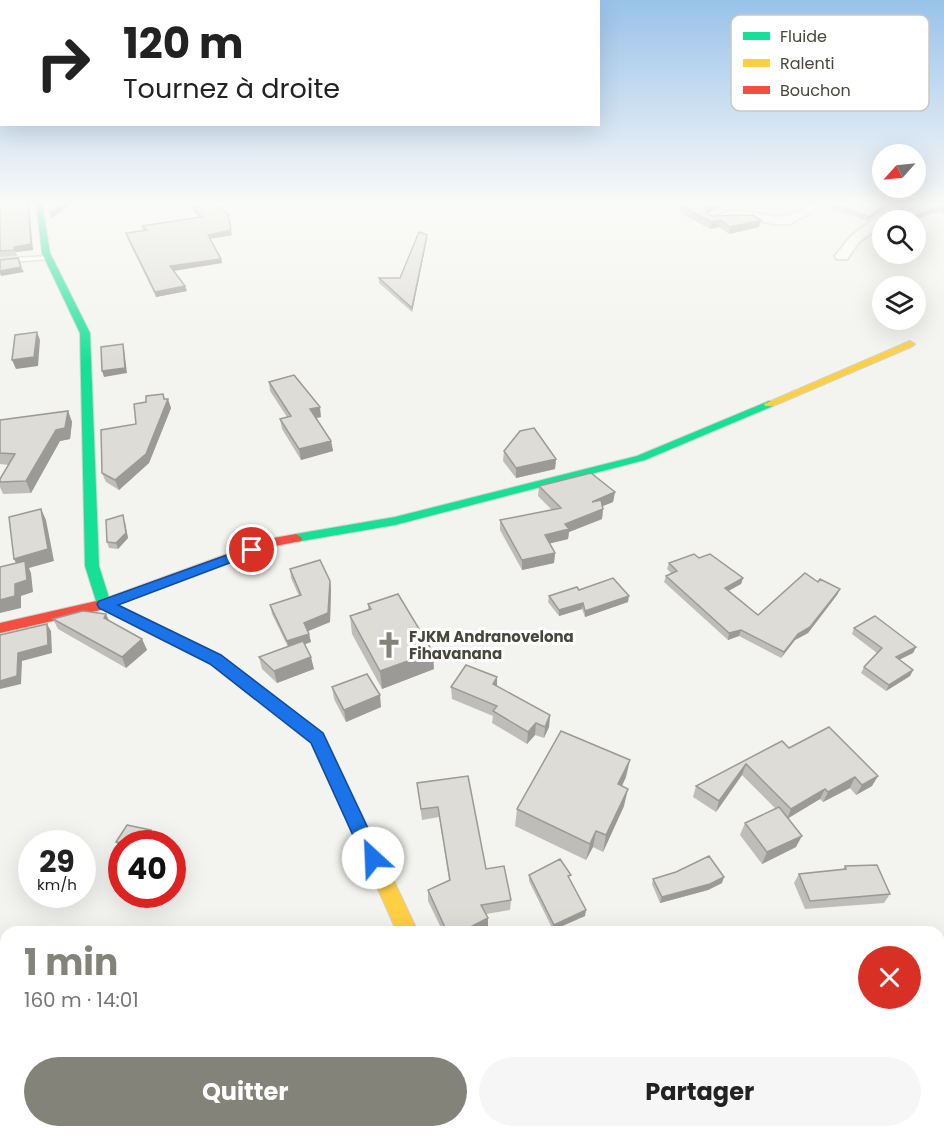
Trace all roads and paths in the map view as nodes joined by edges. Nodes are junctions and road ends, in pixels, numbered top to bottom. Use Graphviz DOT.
graph roads {
  1 [pos="48,258"];
  2 [pos="0,261"];
  3 [pos="910,344"];
  4 [pos="104,604"];
  5 [pos="0,628"];
  6 [pos="405,926"];
  1 -- 2 [label="lane"];
  1 -- 4 [label="street"];
  3 -- 4 [label="street"];
  4 -- 5 [label="street"];
  4 -- 6 [label="street"];
}
